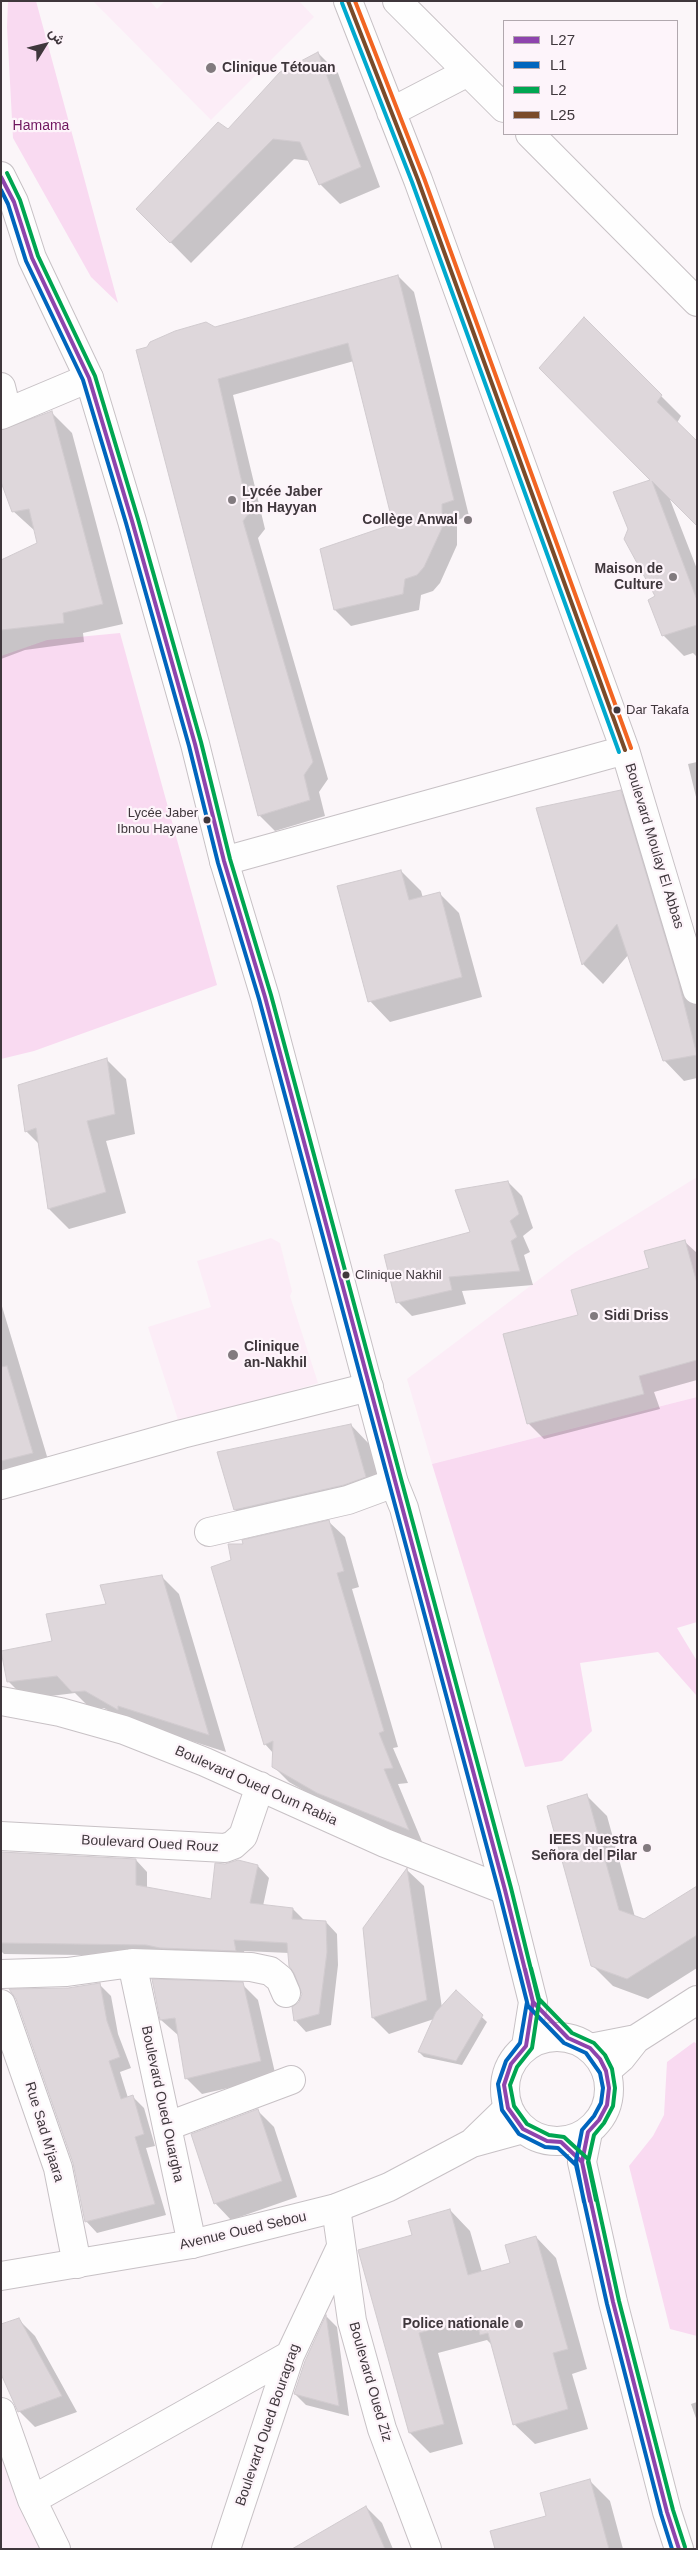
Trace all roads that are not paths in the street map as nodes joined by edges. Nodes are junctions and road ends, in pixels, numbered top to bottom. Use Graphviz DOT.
graph roads {
  1 [pos="348,1"];
  2 [pos="397,1"];
  3 [pos="468,72"];
  4 [pos="503,107"];
  5 [pos="392,112"];
  6 [pos="531,135"];
  7 [pos="1,176"];
  8 [pos="1,222"];
  9 [pos="32,258"];
  10 [pos="697,302"];
  11 [pos="88,378"];
  12 [pos="1,387"];
  13 [pos="1,396"];
  14 [pos="1,415"];
  15 [pos="625,750"];
  16 [pos="224,861"];
  17 [pos="697,990"];
  18 [pos="369,1387"];
  19 [pos="394,1483"];
  20 [pos="1,1485"];
  21 [pos="209,1532"];
  22 [pos="1,1701"];
  23 [pos="260,1786"];
  24 [pos="1,1836"];
  25 [pos="506,1890"];
  26 [pos="132,1964"];
  27 [pos="1,1974"];
  28 [pos="286,1993"];
  29 [pos="697,2000"];
  30 [pos="533,2002"];
  31 [pos="1,2004"];
  32 [pos="636,2039"];
  33 [pos="579,2043"];
  34 [pos="526,2046"];
  35 [pos="606,2071"];
  36 [pos="290,2080"];
  37 [pos="515,2119"];
  38 [pos="168,2126"];
  39 [pos="588,2132"];
  40 [pos="561,2142"];
  41 [pos="582,2162"];
  42 [pos="336,2208"];
  43 [pos="192,2244"];
  44 [pos="340,2249"];
  45 [pos="77,2264"];
  46 [pos="1,2276"];
  47 [pos="290,2355"];
  48 [pos="1,2412"];
  49 [pos="32,2500"];
  50 [pos="56,2549"];
  51 [pos="226,2549"];
  52 [pos="427,2549"];
  53 [pos="679,2549"];
  1 -- 5 [label="street, Boulevard Moulay El Abbas"];
  2 -- 3 [label="street"];
  3 -- 4 [label="street"];
  3 -- 5 [label="street"];
  5 -- 15 [label="street, Boulevard Moulay El Abbas"];
  6 -- 10 [label="street"];
  7 -- 9 [label="street"];
  8 -- 9 [label="street"];
  9 -- 11 [label="street"];
  11 -- 14 [label="street"];
  11 -- 16 [label="street"];
  12 -- 13 [label="street"];
  15 -- 16 [label="street"];
  15 -- 17 [label="street, Boulevard Moulay El Abbas"];
  16 -- 18 [label="street"];
  18 -- 19 [label="street"];
  18 -- 20 [label="street"];
  19 -- 21 [label="street"];
  19 -- 25 [label="street"];
  22 -- 23 [label="street, Boulevard Oued Oum Rabia"];
  23 -- 24 [label="street, Boulevard Oued Rouz"];
  23 -- 25 [label="street, Boulevard Oued Oum Rabia"];
  25 -- 30 [label="street"];
  26 -- 27 [label="street"];
  26 -- 28 [label="street"];
  26 -- 38 [label="street, Boulevard Oued Ouargha"];
  29 -- 32 [label="street"];
  30 -- 33 [label="street"];
  30 -- 34 [label="street"];
  31 -- 45 [label="street, Rue Sad M'jaara"];
  32 -- 33 [label="street"];
  32 -- 35 [label="street"];
  33 -- 34 [label="street"];
  33 -- 35 [label="street"];
  34 -- 37 [label="street"];
  35 -- 39 [label="street"];
  36 -- 38 [label="street"];
  37 -- 40 [label="street"];
  37 -- 42 [label="street, Avenue Oued Sebou"];
  38 -- 43 [label="street, Boulevard Oued Ouargha"];
  39 -- 40 [label="street"];
  39 -- 41 [label="street"];
  40 -- 41 [label="street"];
  41 -- 53 [label="street"];
  42 -- 43 [label="street, Avenue Oued Sebou"];
  42 -- 44 [label="street, Boulevard Oued Ziz"];
  43 -- 45 [label="street, Avenue Oued Sebou"];
  44 -- 47 [label="street, Boulevard Oued Bouragrag"];
  44 -- 52 [label="street, Boulevard Oued Ziz"];
  45 -- 46 [label="street, Avenue Oued Sebou"];
  47 -- 49 [label="street"];
  47 -- 51 [label="street, Boulevard Oued Bouragrag"];
  48 -- 49 [label="street"];
  49 -- 50 [label="street"];
}
